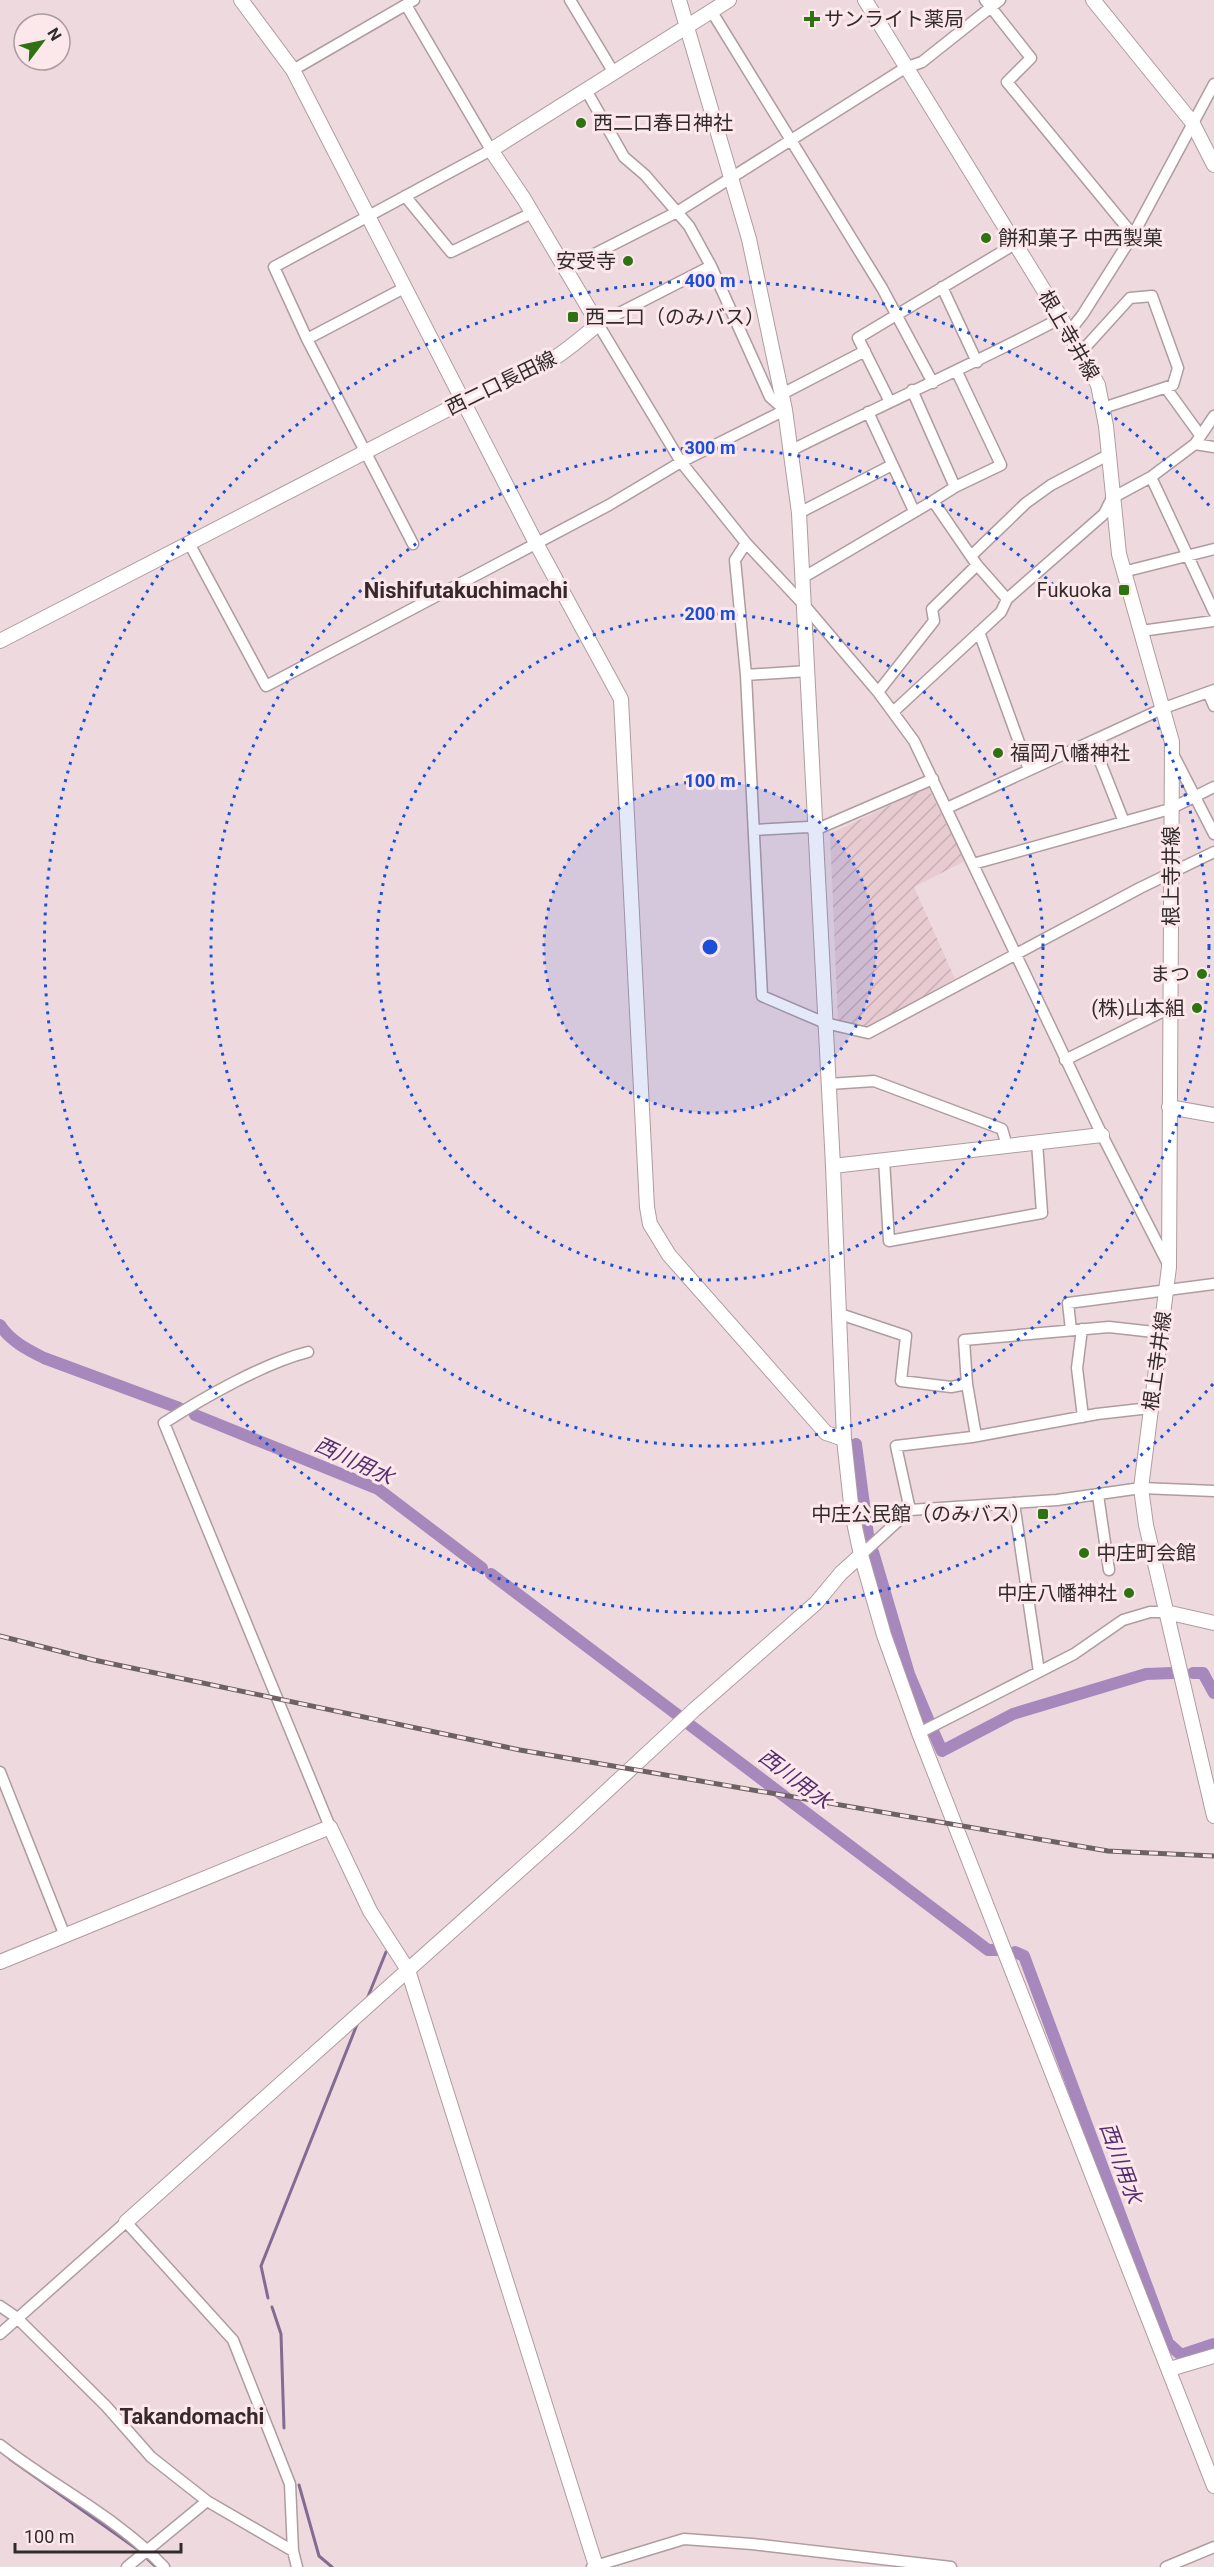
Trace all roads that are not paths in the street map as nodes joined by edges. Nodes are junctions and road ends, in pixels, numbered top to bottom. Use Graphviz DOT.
graph roads {
  1 [pos="241,0"];
  2 [pos="570,0"];
  3 [pos="679,0"];
  4 [pos="729,0"];
  5 [pos="865,0"];
  6 [pos="1097,1"];
  7 [pos="410,2"];
  8 [pos="993,3"];
  9 [pos="712,12"];
  10 [pos="687,27"];
  11 [pos="905,68"];
  12 [pos="293,70"];
  13 [pos="614,73"];
  14 [pos="1214,84"];
  15 [pos="586,90"];
  16 [pos="1192,122"];
  17 [pos="792,139"];
  18 [pos="490,150"];
  19 [pos="1214,165"];
  20 [pos="732,176"];
  21 [pos="405,196"];
  22 [pos="677,212"];
  23 [pos="532,213"];
  24 [pos="369,216"];
  25 [pos="1133,235"];
  26 [pos="1015,244"];
  27 [pos="711,266"];
  28 [pos="565,269"];
  29 [pos="406,287"];
  30 [pos="942,287"];
  31 [pos="898,314"];
  32 [pos="1061,318"];
  33 [pos="598,324"];
  34 [pos="1069,332"];
  35 [pos="307,339"];
  36 [pos="865,351"];
  37 [pos="1081,352"];
  38 [pos="977,362"];
  39 [pos="957,372"];
  40 [pos="933,383"];
  41 [pos="1166,388"];
  42 [pos="912,390"];
  43 [pos="782,394"];
  44 [pos="463,402"];
  45 [pos="890,402"];
  46 [pos="1103,408"];
  47 [pos="785,410"];
  48 [pos="868,412"];
  49 [pos="1214,416"];
  50 [pos="1198,440"];
  51 [pos="1214,447"];
  52 [pos="792,450"];
  53 [pos="365,452"];
  54 [pos="1108,455"];
  55 [pos="681,462"];
  56 [pos="892,465"];
  57 [pos="1151,477"];
  58 [pos="955,487"];
  59 [pos="1112,498"];
  60 [pos="933,501"];
  61 [pos="914,511"];
  62 [pos="799,513"];
  63 [pos="189,543"];
  64 [pos="536,543"];
  65 [pos="746,543"];
  66 [pos="413,544"];
  67 [pos="1214,549"];
  68 [pos="1189,556"];
  69 [pos="974,560"];
  70 [pos="1123,572"];
  71 [pos="804,577"];
  72 [pos="1007,599"];
  73 [pos="805,606"];
  74 [pos="1214,612"];
  75 [pos="1214,621"];
  76 [pos="979,632"];
  77 [pos="1141,632"];
  78 [pos="0,641"];
  79 [pos="808,671"];
  80 [pos="746,675"];
  81 [pos="1211,691"];
  82 [pos="878,692"];
  83 [pos="1214,706"];
  84 [pos="1164,708"];
  85 [pos="893,712"];
  86 [pos="1092,741"];
  87 [pos="1172,750"];
  88 [pos="1029,770"];
  89 [pos="933,779"];
  90 [pos="1214,787"];
  91 [pos="1196,796"];
  92 [pos="947,808"];
  93 [pos="1170,809"];
  94 [pos="1124,822"];
  95 [pos="754,830"];
  96 [pos="815,830"];
  97 [pos="1214,834"];
  98 [pos="1214,852"];
  99 [pos="973,864"];
  100 [pos="1172,872"];
  101 [pos="1014,954"];
  102 [pos="1170,1008"];
  103 [pos="825,1023"];
  104 [pos="1065,1060"];
  105 [pos="829,1084"];
  106 [pos="1169,1107"];
  107 [pos="1214,1115"];
  108 [pos="1102,1135"];
  109 [pos="1037,1142"];
  110 [pos="1007,1146"];
  111 [pos="884,1160"];
  112 [pos="833,1166"];
  113 [pos="1169,1267"];
  114 [pos="1214,1284"];
  115 [pos="1168,1290"];
  116 [pos="840,1314"];
  117 [pos="1077,1329"];
  118 [pos="1162,1333"];
  119 [pos="308,1352"];
  120 [pos="967,1384"];
  121 [pos="1150,1408"];
  122 [pos="1083,1417"];
  123 [pos="976,1436"];
  124 [pos="844,1439"];
  125 [pos="1141,1488"];
  126 [pos="1214,1491"];
  127 [pos="1098,1495"];
  128 [pos="1014,1503"];
  129 [pos="910,1510"];
  130 [pos="861,1555"];
  131 [pos="1109,1570"];
  132 [pos="1166,1612"];
  133 [pos="1214,1623"];
  134 [pos="1039,1672"];
  135 [pos="919,1733"];
  136 [pos="0,1772"];
  137 [pos="1214,1816"];
  138 [pos="330,1827"];
  139 [pos="65,1936"];
  140 [pos="0,1962"];
  141 [pos="408,1970"];
  142 [pos="126,2222"];
  143 [pos="0,2306"];
  144 [pos="16,2318"];
  145 [pos="0,2334"];
  146 [pos="1214,2356"];
  147 [pos="1170,2369"];
  148 [pos="0,2445"];
  149 [pos="1214,2486"];
  150 [pos="207,2501"];
  151 [pos="1214,2547"];
  152 [pos="146,2551"];
  153 [pos="293,2551"];
  154 [pos="131,2564"];
  155 [pos="594,2566"];
  156 [pos="164,2567"];
  157 [pos="297,2567"];
  158 [pos="951,2567"];
  159 [pos="1166,2567"];
  1 -- 12 [label="street"];
  2 -- 13 [label="street"];
  3 -- 10 [label="street"];
  4 -- 9 [label="street"];
  5 -- 11 [label="street, 根上寺井線"];
  6 -- 16 [label="street"];
  7 -- 12 [label="street"];
  7 -- 18 [label="street"];
  8 -- 11 [label="street"];
  8 -- 25 [label="street"];
  9 -- 10 [label="street"];
  9 -- 17 [label="street"];
  10 -- 13 [label="street"];
  10 -- 20 [label="street"];
  11 -- 17 [label="street"];
  11 -- 26 [label="street, 根上寺井線"];
  12 -- 24 [label="street"];
  13 -- 15 [label="street"];
  14 -- 16 [label="street"];
  15 -- 18 [label="street"];
  15 -- 22 [label="street"];
  16 -- 19 [label="street"];
  16 -- 25 [label="street"];
  17 -- 20 [label="street"];
  17 -- 31 [label="street"];
  18 -- 21 [label="street"];
  18 -- 23 [label="street"];
  20 -- 22 [label="street"];
  20 -- 43 [label="street"];
  21 -- 23 [label="street"];
  21 -- 24 [label="street"];
  22 -- 27 [label="street"];
  22 -- 28 [label="street"];
  23 -- 28 [label="street"];
  24 -- 29 [label="street"];
  24 -- 35 [label="street"];
  25 -- 34 [label="street"];
  26 -- 30 [label="street"];
  26 -- 32 [label="street, 根上寺井線"];
  27 -- 33 [label="street"];
  27 -- 47 [label="street"];
  28 -- 33 [label="street"];
  29 -- 35 [label="street"];
  29 -- 44 [label="street"];
  30 -- 31 [label="street"];
  30 -- 38 [label="street"];
  31 -- 36 [label="street"];
  31 -- 40 [label="street"];
  32 -- 34 [label="street, 根上寺井線"];
  32 -- 38 [label="street"];
  33 -- 44 [label="street, 西二口長田線"];
  33 -- 55 [label="street"];
  34 -- 37 [label="street, 根上寺井線"];
  35 -- 53 [label="street"];
  36 -- 43 [label="street"];
  36 -- 45 [label="street"];
  37 -- 41 [label="street"];
  37 -- 46 [label="street, 根上寺井線"];
  38 -- 39 [label="street"];
  39 -- 40 [label="street"];
  39 -- 58 [label="street"];
  40 -- 42 [label="street"];
  41 -- 46 [label="street"];
  41 -- 50 [label="street"];
  42 -- 45 [label="street"];
  42 -- 58 [label="street"];
  43 -- 47 [label="street"];
  44 -- 53 [label="street, 西二口長田線"];
  44 -- 64 [label="street"];
  45 -- 48 [label="street"];
  46 -- 54 [label="street, 根上寺井線"];
  47 -- 52 [label="street"];
  47 -- 55 [label="street"];
  48 -- 52 [label="street"];
  48 -- 56 [label="street"];
  49 -- 50 [label="street"];
  50 -- 51 [label="street"];
  50 -- 57 [label="street"];
  52 -- 62 [label="street"];
  53 -- 63 [label="street, 西二口長田線"];
  53 -- 66 [label="street"];
  54 -- 59 [label="street, 根上寺井線"];
  54 -- 69 [label="street"];
  55 -- 64 [label="street"];
  55 -- 65 [label="street"];
  56 -- 61 [label="street"];
  56 -- 62 [label="street"];
  57 -- 59 [label="street"];
  57 -- 68 [label="street"];
  58 -- 60 [label="street"];
  59 -- 70 [label="street, 根上寺井線"];
  59 -- 72 [label="street"];
  60 -- 61 [label="street"];
  60 -- 69 [label="street"];
  61 -- 71 [label="street"];
  62 -- 71 [label="street"];
  63 -- 64 [label="street"];
  63 -- 78 [label="street, 西二口長田線"];
  64 -- 124 [label="street"];
  65 -- 73 [label="street"];
  65 -- 80 [label="street"];
  67 -- 68 [label="street"];
  68 -- 70 [label="street"];
  68 -- 74 [label="street"];
  69 -- 72 [label="street"];
  69 -- 82 [label="street"];
  70 -- 77 [label="street, 根上寺井線"];
  71 -- 73 [label="street"];
  72 -- 76 [label="street"];
  73 -- 79 [label="street"];
  73 -- 82 [label="street"];
  75 -- 77 [label="street"];
  76 -- 85 [label="street"];
  76 -- 88 [label="street"];
  77 -- 84 [label="street, 根上寺井線"];
  79 -- 80 [label="street"];
  79 -- 96 [label="street"];
  80 -- 95 [label="street"];
  81 -- 83 [label="street"];
  81 -- 84 [label="street"];
  82 -- 85 [label="street"];
  84 -- 86 [label="street"];
  84 -- 87 [label="street, 根上寺井線"];
  85 -- 89 [label="street"];
  86 -- 88 [label="street"];
  86 -- 94 [label="street"];
  87 -- 91 [label="street"];
  87 -- 93 [label="street, 根上寺井線"];
  88 -- 92 [label="street"];
  89 -- 92 [label="street"];
  89 -- 96 [label="street"];
  90 -- 91 [label="street"];
  91 -- 93 [label="street"];
  91 -- 97 [label="street"];
  92 -- 99 [label="street"];
  93 -- 94 [label="street"];
  93 -- 100 [label="street, 根上寺井線"];
  94 -- 99 [label="street"];
  95 -- 96 [label="street"];
  95 -- 103 [label="street"];
  96 -- 103 [label="street"];
  98 -- 100 [label="street"];
  99 -- 101 [label="street"];
  100 -- 101 [label="street"];
  100 -- 102 [label="street, 根上寺井線"];
  101 -- 103 [label="street"];
  101 -- 104 [label="street"];
  102 -- 104 [label="street"];
  102 -- 106 [label="street, 根上寺井線"];
  103 -- 105 [label="street"];
  104 -- 108 [label="street"];
  105 -- 110 [label="street"];
  105 -- 112 [label="street"];
  106 -- 107 [label="street"];
  106 -- 113 [label="street, 根上寺井線"];
  108 -- 109 [label="street"];
  108 -- 113 [label="street"];
  109 -- 110 [label="street"];
  109 -- 111 [label="street"];
  110 -- 111 [label="street"];
  111 -- 112 [label="street"];
  112 -- 116 [label="street"];
  113 -- 115 [label="street, 根上寺井線"];
  114 -- 115 [label="street"];
  115 -- 117 [label="street"];
  115 -- 118 [label="street, 根上寺井線"];
  116 -- 120 [label="street"];
  116 -- 124 [label="street"];
  117 -- 118 [label="street"];
  117 -- 120 [label="street"];
  117 -- 122 [label="street"];
  118 -- 121 [label="street, 根上寺井線"];
  119 -- 138 [label="street"];
  120 -- 123 [label="street"];
  121 -- 122 [label="street"];
  121 -- 125 [label="street, 根上寺井線"];
  122 -- 123 [label="street"];
  123 -- 129 [label="street"];
  124 -- 130 [label="street"];
  125 -- 126 [label="street"];
  125 -- 127 [label="street"];
  125 -- 132 [label="street, 根上寺井線"];
  127 -- 128 [label="street"];
  127 -- 131 [label="street"];
  128 -- 129 [label="street"];
  128 -- 134 [label="street"];
  129 -- 130 [label="street"];
  130 -- 135 [label="street"];
  130 -- 141 [label="street"];
  132 -- 133 [label="street"];
  132 -- 134 [label="street"];
  132 -- 137 [label="street, 根上寺井線"];
  134 -- 135 [label="street"];
  135 -- 147 [label="street"];
  136 -- 139 [label="street"];
  138 -- 139 [label="street"];
  138 -- 141 [label="street"];
  139 -- 140 [label="street"];
  141 -- 142 [label="street"];
  141 -- 155 [label="street"];
  142 -- 144 [label="street"];
  142 -- 153 [label="street"];
  143 -- 144 [label="street"];
  144 -- 145 [label="street"];
  144 -- 150 [label="street"];
  146 -- 147 [label="street"];
  147 -- 149 [label="street"];
  148 -- 152 [label="street"];
  150 -- 152 [label="street"];
  150 -- 153 [label="street"];
  151 -- 159 [label="street"];
  152 -- 154 [label="street"];
  152 -- 156 [label="street"];
  153 -- 157 [label="street"];
  155 -- 158 [label="street"];
}
